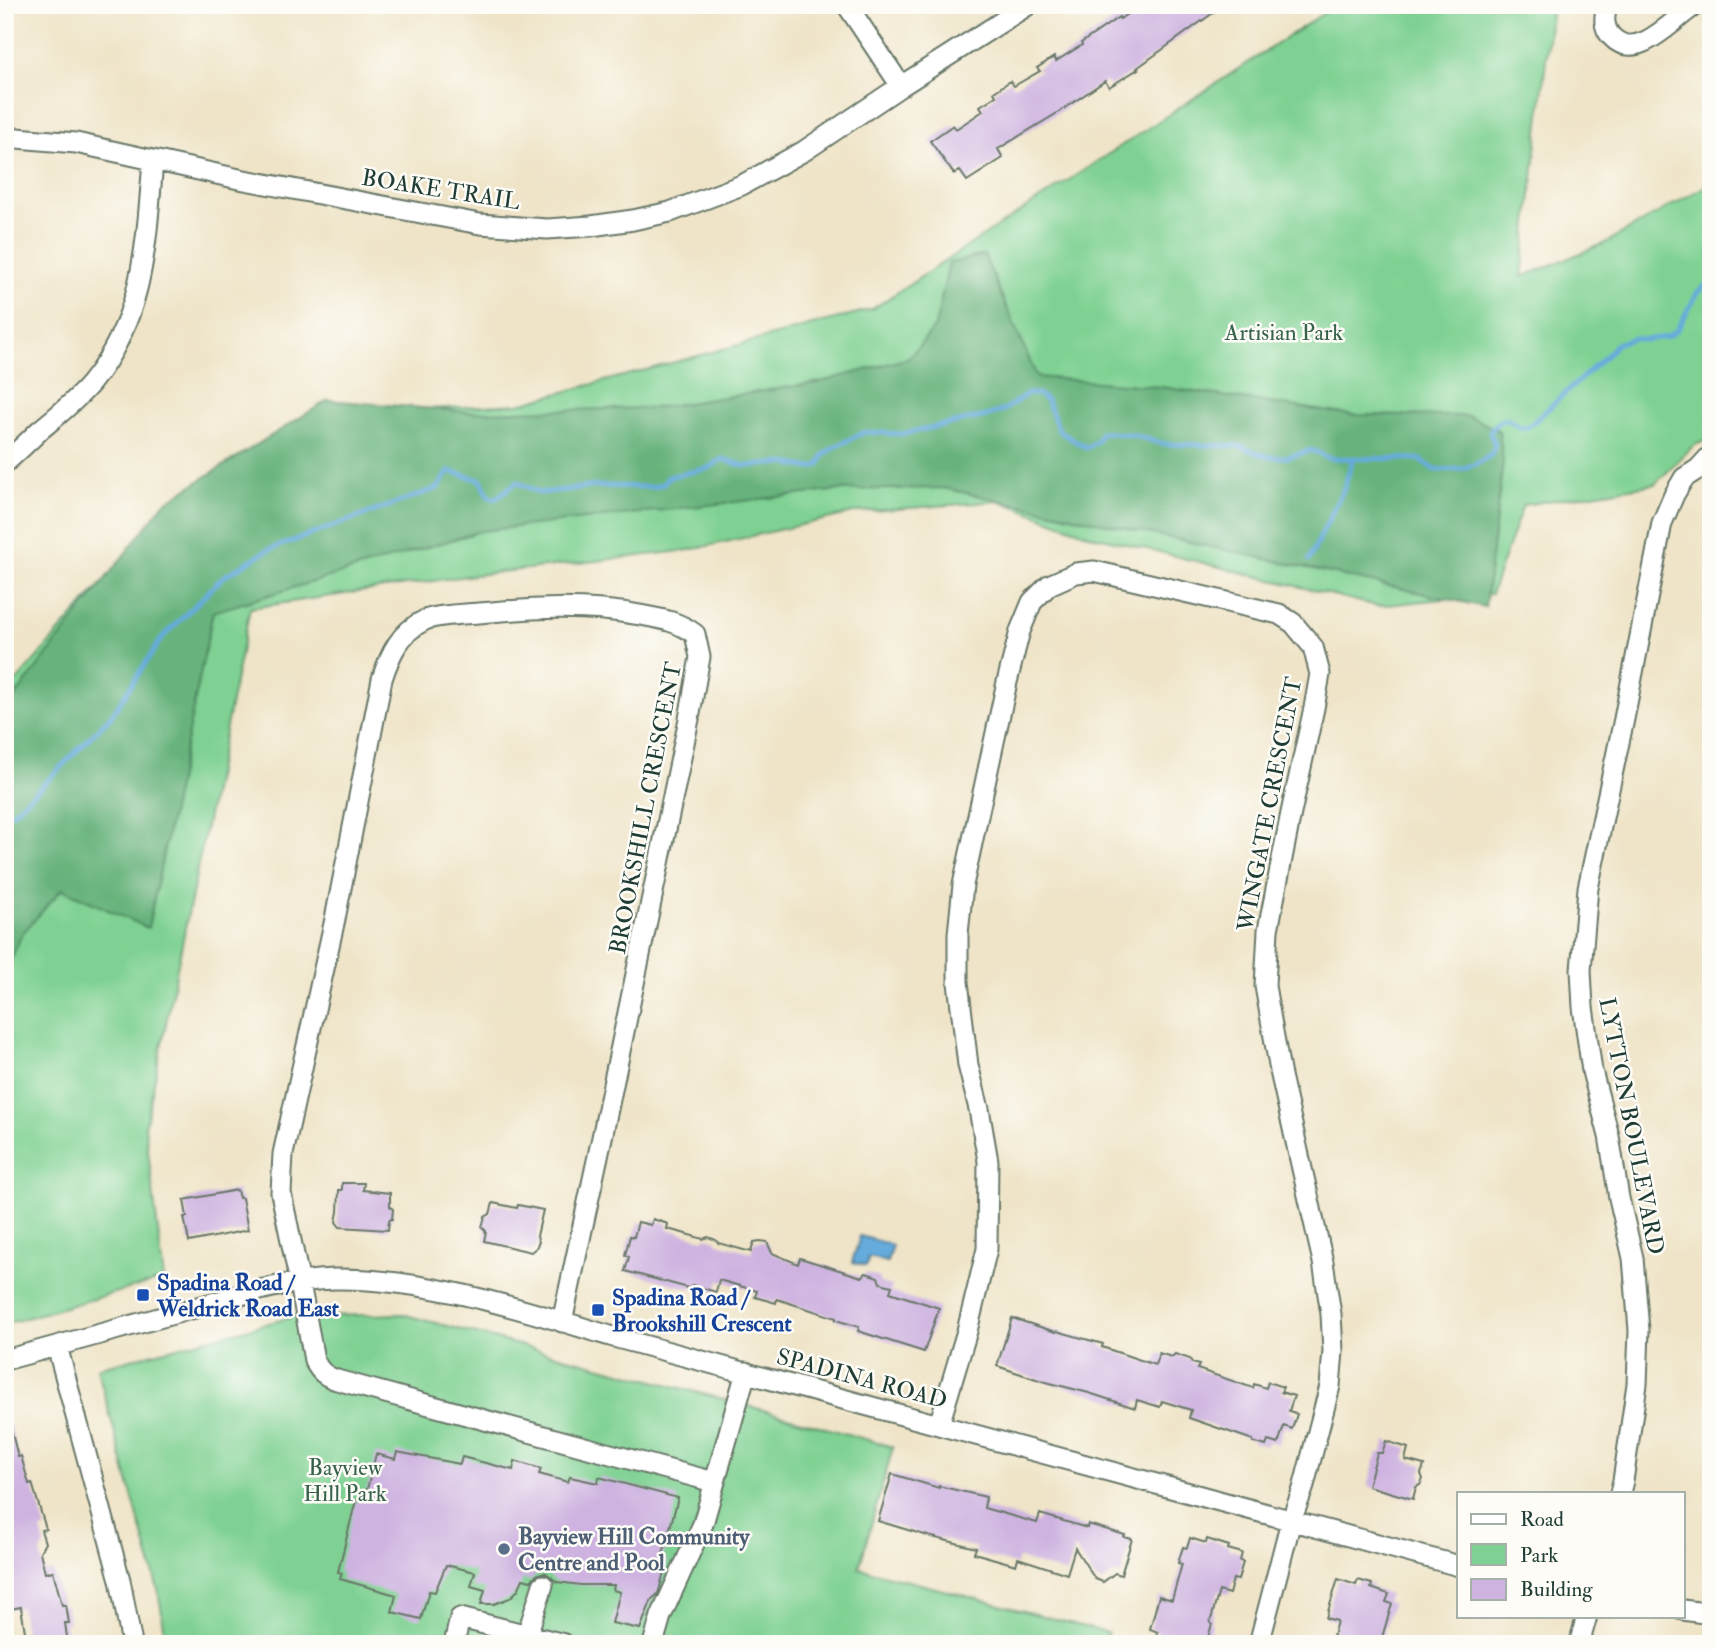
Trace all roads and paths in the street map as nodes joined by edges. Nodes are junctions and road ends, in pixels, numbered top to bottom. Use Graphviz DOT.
graph roads {
  1 [pos="847,5"];
  2 [pos="1028,5"];
  3 [pos="1607,5"];
  4 [pos="1685,7"];
  5 [pos="901,86"];
  6 [pos="5,137"];
  7 [pos="153,161"];
  8 [pos="1711,455"];
  9 [pos="5,463"];
  10 [pos="300,1283"];
  11 [pos="562,1322"];
  12 [pos="57,1346"];
  13 [pos="5,1360"];
  14 [pos="747,1372"];
  15 [pos="939,1425"];
  16 [pos="714,1482"];
  17 [pos="1620,1492"];
  18 [pos="1291,1521"];
  19 [pos="1457,1565"];
  20 [pos="542,1585"];
  21 [pos="1684,1610"];
  22 [pos="1711,1614"];
  23 [pos="1586,1618"];
  24 [pos="527,1635"];
  25 [pos="132,1644"];
  26 [pos="454,1644"];
  27 [pos="564,1644"];
  28 [pos="653,1644"];
  29 [pos="1259,1644"];
  30 [pos="1579,1644"];
  1 -- 5 [label="street"];
  2 -- 5 [label="street, BOAKE TRAIL"];
  3 -- 4 [label="street"];
  5 -- 7 [label="street, BOAKE TRAIL"];
  6 -- 7 [label="street, BOAKE TRAIL"];
  7 -- 9 [label="street"];
  8 -- 17 [label="street, LYTTON BOULEVARD"];
  10 -- 11 [label="street, SPADINA ROAD"];
  10 -- 11 [label="street, BROOKSHILL CRESCENT"];
  10 -- 12 [label="street, SPADINA ROAD"];
  10 -- 16 [label="street, BROOKSHILL CRESCENT"];
  11 -- 14 [label="street, SPADINA ROAD"];
  12 -- 13 [label="street, SPADINA ROAD"];
  12 -- 25 [label="street"];
  14 -- 15 [label="street, SPADINA ROAD"];
  14 -- 16 [label="street"];
  15 -- 18 [label="street, SPADINA ROAD"];
  15 -- 18 [label="street, WINGATE CRESCENT"];
  16 -- 28 [label="street"];
  18 -- 19 [label="street, SPADINA ROAD"];
  18 -- 29 [label="street, WINGATE CRESCENT"];
  20 -- 24 [label="street"];
  21 -- 22 [label="street"];
  23 -- 30 [label="street"];
  24 -- 26 [label="street"];
  24 -- 27 [label="street"];
}
